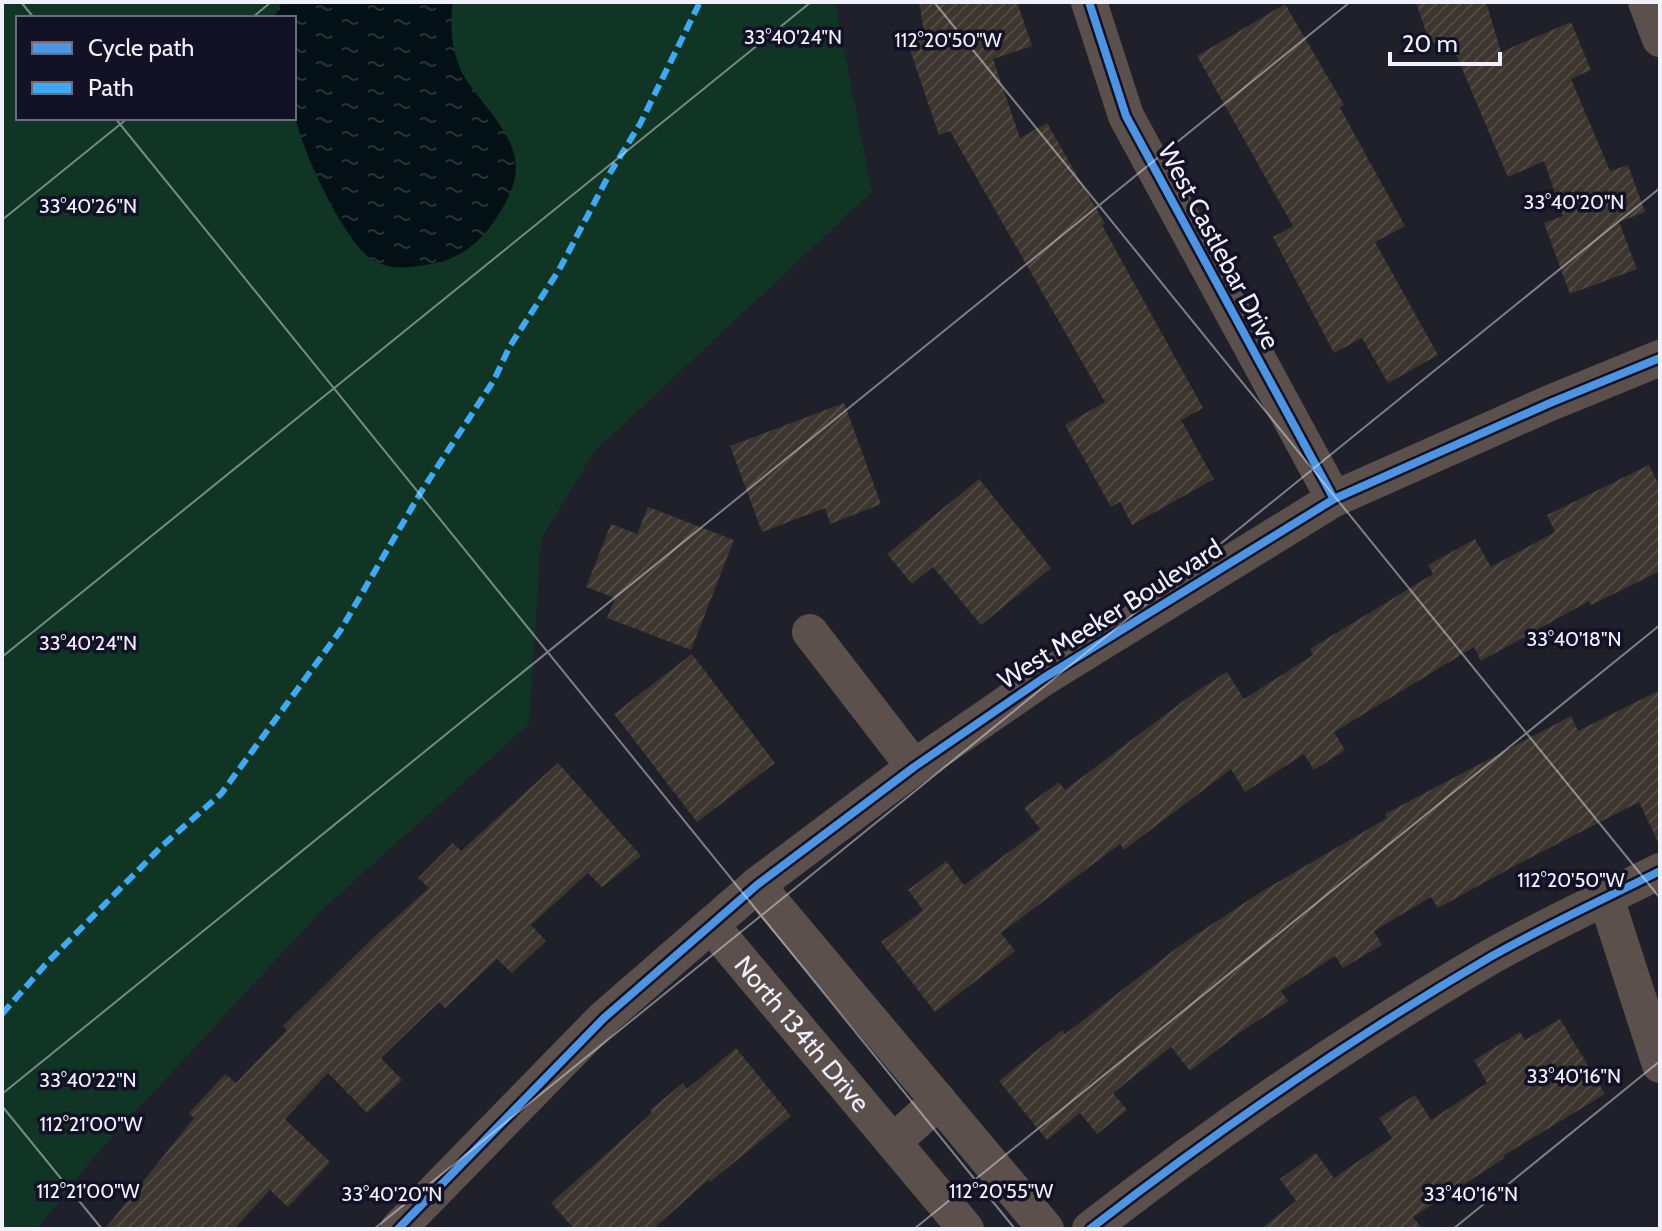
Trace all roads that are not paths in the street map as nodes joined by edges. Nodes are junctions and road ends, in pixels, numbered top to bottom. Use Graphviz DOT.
graph roads {
  1 [pos="1089,2"];
  2 [pos="1646,2"];
  3 [pos="1660,39"];
  4 [pos="1660,358"];
  5 [pos="1334,499"];
  6 [pos="810,632"];
  7 [pos="914,767"];
  8 [pos="1660,871"];
  9 [pos="757,885"];
  10 [pos="1606,898"];
  11 [pos="711,925"];
  12 [pos="1660,1065"];
  13 [pos="939,1101"];
  14 [pos="893,1142"];
  15 [pos="398,1229"];
  16 [pos="966,1229"];
  17 [pos="1046,1229"];
  18 [pos="1090,1229"];
  1 -- 5 [label="street, West Castlebar Drive"];
  2 -- 3 [label="street"];
  4 -- 5 [label="street, West Meeker Boulevard"];
  5 -- 7 [label="street, West Meeker Boulevard"];
  6 -- 7 [label="street"];
  7 -- 9 [label="street, West Meeker Boulevard"];
  8 -- 10 [label="street"];
  9 -- 11 [label="street, West Meeker Boulevard"];
  9 -- 13 [label="street"];
  10 -- 12 [label="street"];
  10 -- 18 [label="street"];
  11 -- 14 [label="street, North 134th Drive"];
  11 -- 15 [label="street, West Meeker Boulevard"];
  13 -- 14 [label="street"];
  13 -- 17 [label="street"];
  14 -- 16 [label="street, North 134th Drive"];
}
